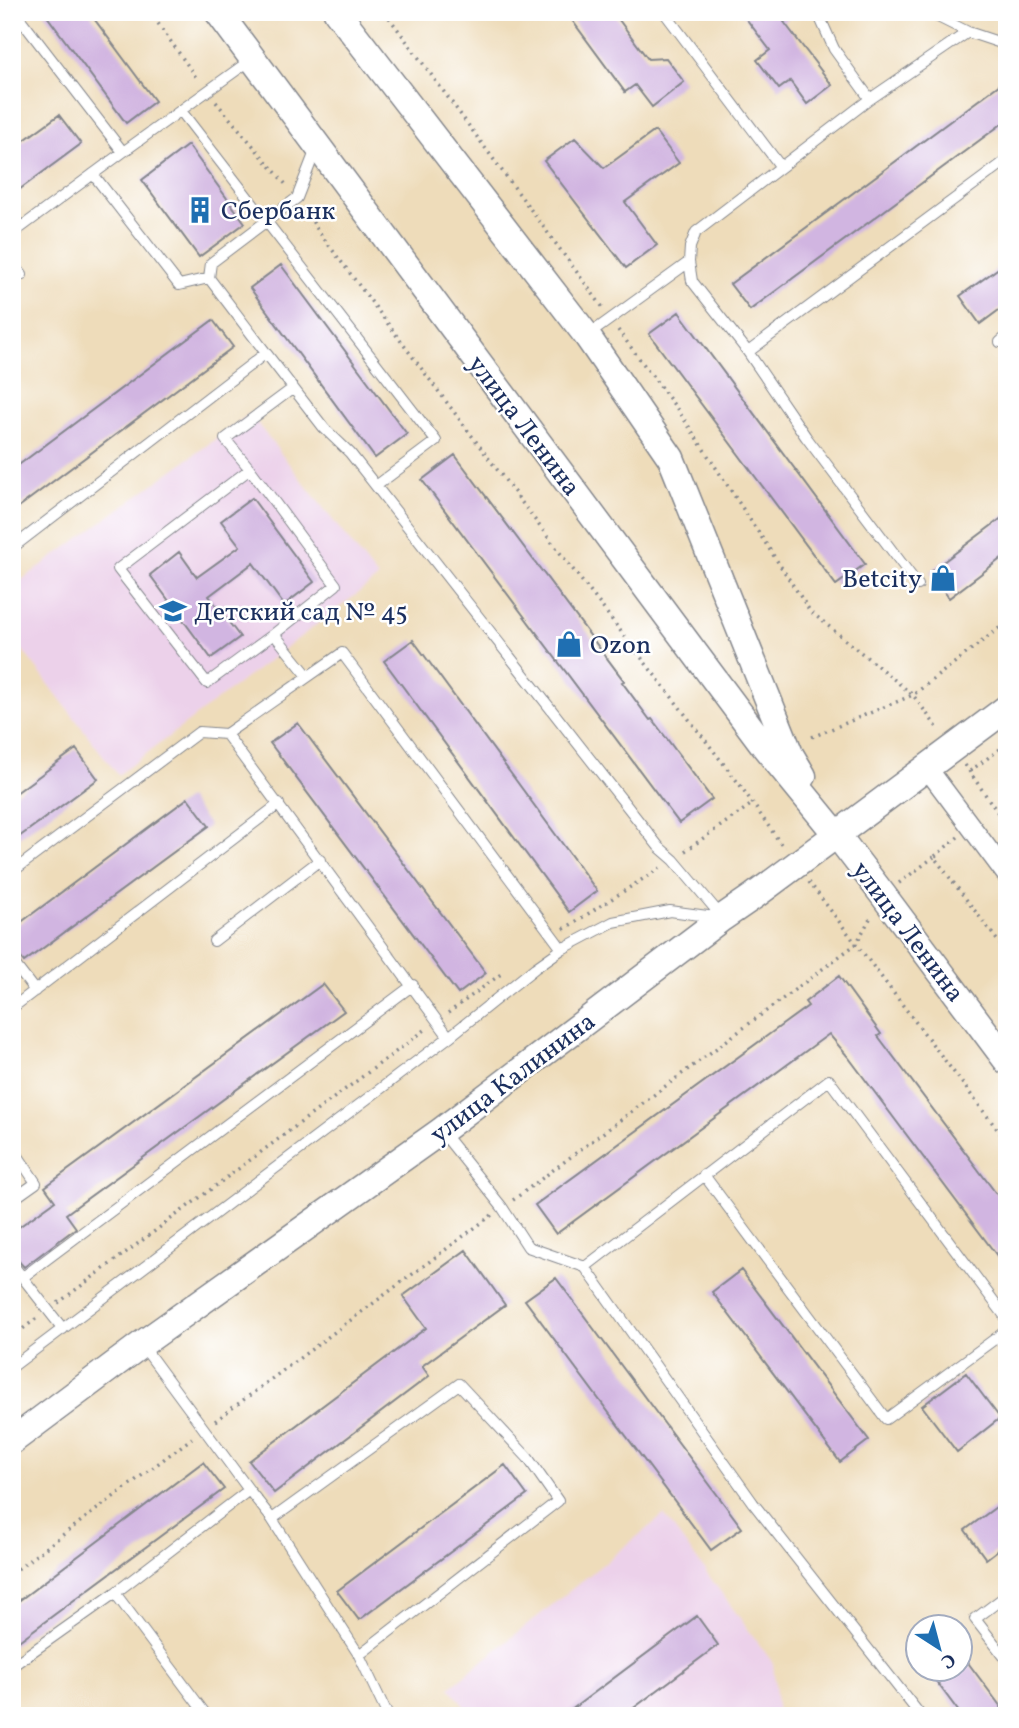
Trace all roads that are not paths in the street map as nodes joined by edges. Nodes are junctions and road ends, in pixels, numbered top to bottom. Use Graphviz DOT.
graph roads {
  1 [pos="15,12"];
  2 [pos="218,12"];
  3 [pos="337,12"];
  4 [pos="664,12"];
  5 [pos="815,12"];
  6 [pos="929,12"];
  7 [pos="968,32"];
  8 [pos="1007,45"];
  9 [pos="253,58"];
  10 [pos="870,99"];
  11 [pos="181,111"];
  12 [pos="317,146"];
  13 [pos="123,152"];
  14 [pos="1007,160"];
  15 [pos="781,167"];
  16 [pos="93,174"];
  17 [pos="266,221"];
  18 [pos="12,234"];
  19 [pos="12,262"];
  20 [pos="689,262"];
  21 [pos="22,275"];
  22 [pos="209,278"];
  23 [pos="587,336"];
  24 [pos="748,352"];
  25 [pos="266,353"];
  26 [pos="292,389"];
  27 [pos="250,469"];
  28 [pos="376,486"];
  29 [pos="12,548"];
  30 [pos="918,584"];
  31 [pos="274,634"];
  32 [pos="308,676"];
  33 [pos="1007,708"];
  34 [pos="226,734"];
  35 [pos="927,768"];
  36 [pos="279,804"];
  37 [pos="837,835"];
  38 [pos="320,860"];
  39 [pos="12,873"];
  40 [pos="1007,875"];
  41 [pos="722,918"];
  42 [pos="214,941"];
  43 [pos="562,949"];
  44 [pos="12,961"];
  45 [pos="412,985"];
  46 [pos="35,990"];
  47 [pos="12,1008"];
  48 [pos="449,1037"];
  49 [pos="1007,1061"];
  50 [pos="442,1131"];
  51 [pos="12,1147"];
  52 [pos="705,1175"];
  53 [pos="12,1200"];
  54 [pos="12,1264"];
  55 [pos="585,1267"];
  56 [pos="23,1277"];
  57 [pos="1007,1319"];
  58 [pos="63,1329"];
  59 [pos="1007,1330"];
  60 [pos="142,1344"];
  61 [pos="12,1367"];
  62 [pos="12,1441"];
  63 [pos="249,1490"];
  64 [pos="272,1519"];
  65 [pos="115,1593"];
  66 [pos="1007,1595"];
  67 [pos="359,1655"];
  68 [pos="1007,1660"];
  69 [pos="12,1666"];
  70 [pos="12,1710"];
  71 [pos="17,1716"];
  72 [pos="207,1716"];
  73 [pos="388,1716"];
  74 [pos="921,1716"];
  1 -- 13 [label="lane"];
  2 -- 9 [label="street, улица Ленина"];
  3 -- 23 [label="street, улица Ленина"];
  4 -- 15 [label="lane"];
  5 -- 10 [label="lane"];
  6 -- 7 [label="lane"];
  7 -- 8 [label="lane"];
  7 -- 10 [label="lane"];
  9 -- 11 [label="lane"];
  9 -- 12 [label="street, улица Ленина"];
  10 -- 15 [label="lane"];
  11 -- 13 [label="lane"];
  11 -- 17 [label="lane"];
  12 -- 17 [label="lane"];
  12 -- 37 [label="street, улица Ленина"];
  13 -- 16 [label="lane"];
  14 -- 24 [label="lane"];
  15 -- 20 [label="lane"];
  16 -- 18 [label="lane"];
  16 -- 22 [label="lane"];
  17 -- 22 [label="lane"];
  17 -- 28 [label="lane"];
  19 -- 21 [label="lane"];
  20 -- 23 [label="lane"];
  20 -- 24 [label="lane"];
  22 -- 25 [label="lane"];
  23 -- 37 [label="street, улица Ленина"];
  24 -- 30 [label="lane"];
  25 -- 26 [label="lane"];
  25 -- 29 [label="lane"];
  26 -- 27 [label="lane"];
  26 -- 28 [label="lane"];
  27 -- 31 [label="lane"];
  27 -- 31 [label="lane"];
  28 -- 41 [label="lane"];
  31 -- 32 [label="lane"];
  32 -- 34 [label="lane"];
  32 -- 43 [label="lane"];
  33 -- 35 [label="street, улица Калинина"];
  34 -- 36 [label="lane"];
  34 -- 39 [label="lane"];
  35 -- 37 [label="street, улица Калинина"];
  35 -- 40 [label="street"];
  36 -- 38 [label="lane"];
  36 -- 46 [label="lane"];
  37 -- 41 [label="street, улица Калинина"];
  37 -- 49 [label="street, улица Ленина"];
  38 -- 42 [label="lane"];
  38 -- 45 [label="lane"];
  41 -- 43 [label="lane"];
  41 -- 50 [label="street, улица Калинина"];
  43 -- 48 [label="lane"];
  44 -- 46 [label="lane"];
  45 -- 48 [label="lane"];
  45 -- 56 [label="lane"];
  46 -- 47 [label="lane"];
  48 -- 58 [label="lane"];
  50 -- 55 [label="lane"];
  50 -- 60 [label="street, улица Калинина"];
  51 -- 53 [label="lane"];
  52 -- 55 [label="lane"];
  52 -- 57 [label="lane"];
  52 -- 59 [label="lane"];
  54 -- 56 [label="lane"];
  55 -- 74 [label="lane"];
  56 -- 58 [label="lane"];
  58 -- 61 [label="lane"];
  60 -- 62 [label="street, улица Калинина"];
  60 -- 63 [label="lane"];
  63 -- 64 [label="lane"];
  63 -- 65 [label="lane"];
  64 -- 67 [label="lane"];
  64 -- 67 [label="lane"];
  65 -- 69 [label="lane"];
  65 -- 72 [label="lane"];
  66 -- 68 [label="lane"];
  67 -- 73 [label="lane"];
  70 -- 71 [label="lane"];
}
